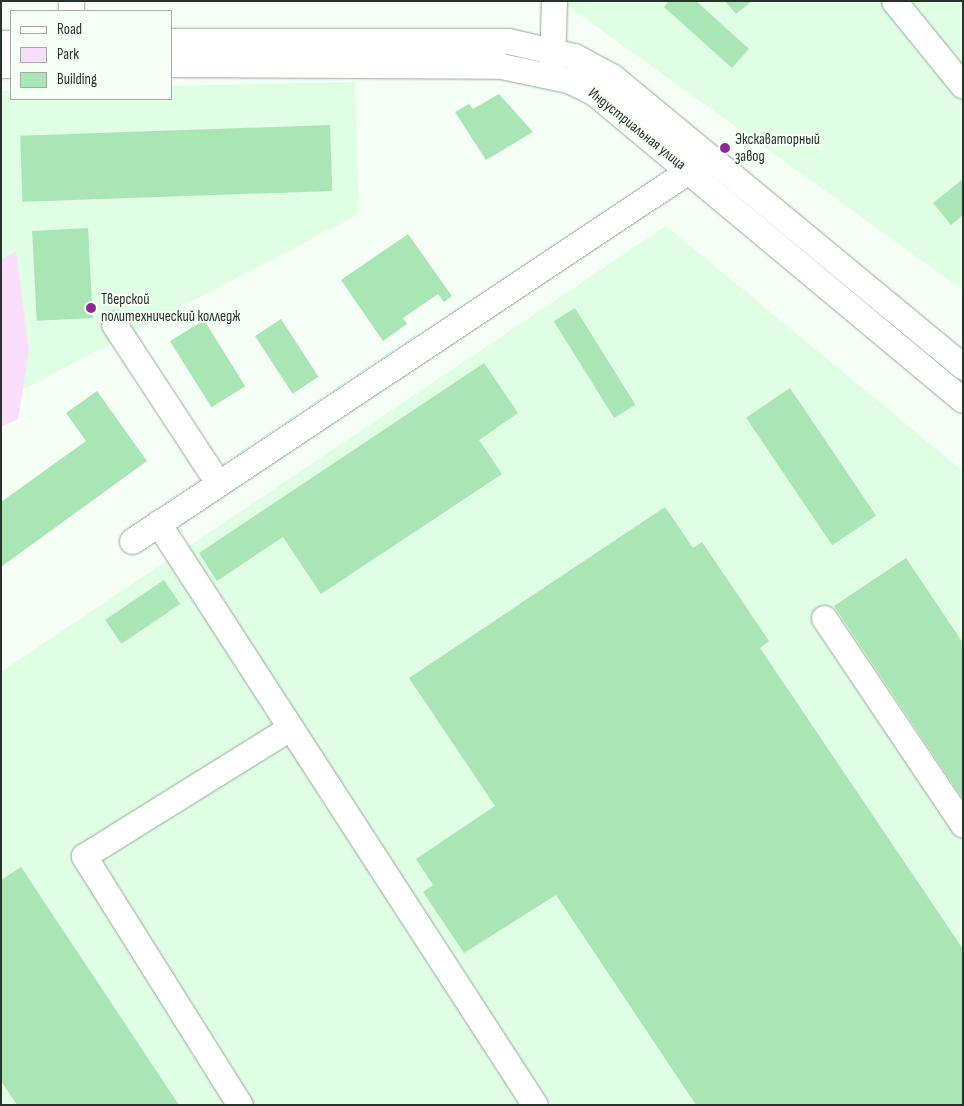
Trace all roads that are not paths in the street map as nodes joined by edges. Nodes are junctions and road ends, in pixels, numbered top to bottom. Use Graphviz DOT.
graph roads {
  1 [pos="554,1"];
  2 [pos="894,1"];
  3 [pos="172,41"];
  4 [pos="554,48"];
  5 [pos="172,64"];
  6 [pos="551,74"];
  7 [pos="963,86"];
  8 [pos="698,164"];
  9 [pos="114,324"];
  10 [pos="963,367"];
  11 [pos="963,400"];
  12 [pos="218,483"];
  13 [pos="158,523"];
  14 [pos="132,541"];
  15 [pos="824,618"];
  16 [pos="290,728"];
  17 [pos="963,825"];
  18 [pos="240,1105"];
  19 [pos="534,1105"];
  1 -- 4 [label="street"];
  2 -- 7 [label="street"];
  3 -- 4 [label="street, Индустриальная улица"];
  4 -- 6 [label="street"];
  4 -- 8 [label="street, Индустриальная улица"];
  5 -- 6 [label="street, Индустриальная улица"];
  6 -- 8 [label="street, Индустриальная улица"];
  8 -- 10 [label="street, Индустриальная улица"];
  8 -- 11 [label="street, Индустриальная улица"];
  8 -- 12 [label="street"];
  9 -- 12 [label="street"];
  12 -- 13 [label="street"];
  13 -- 14 [label="street"];
  13 -- 16 [label="street"];
  15 -- 17 [label="street"];
  16 -- 18 [label="street"];
  16 -- 19 [label="street"];
}
